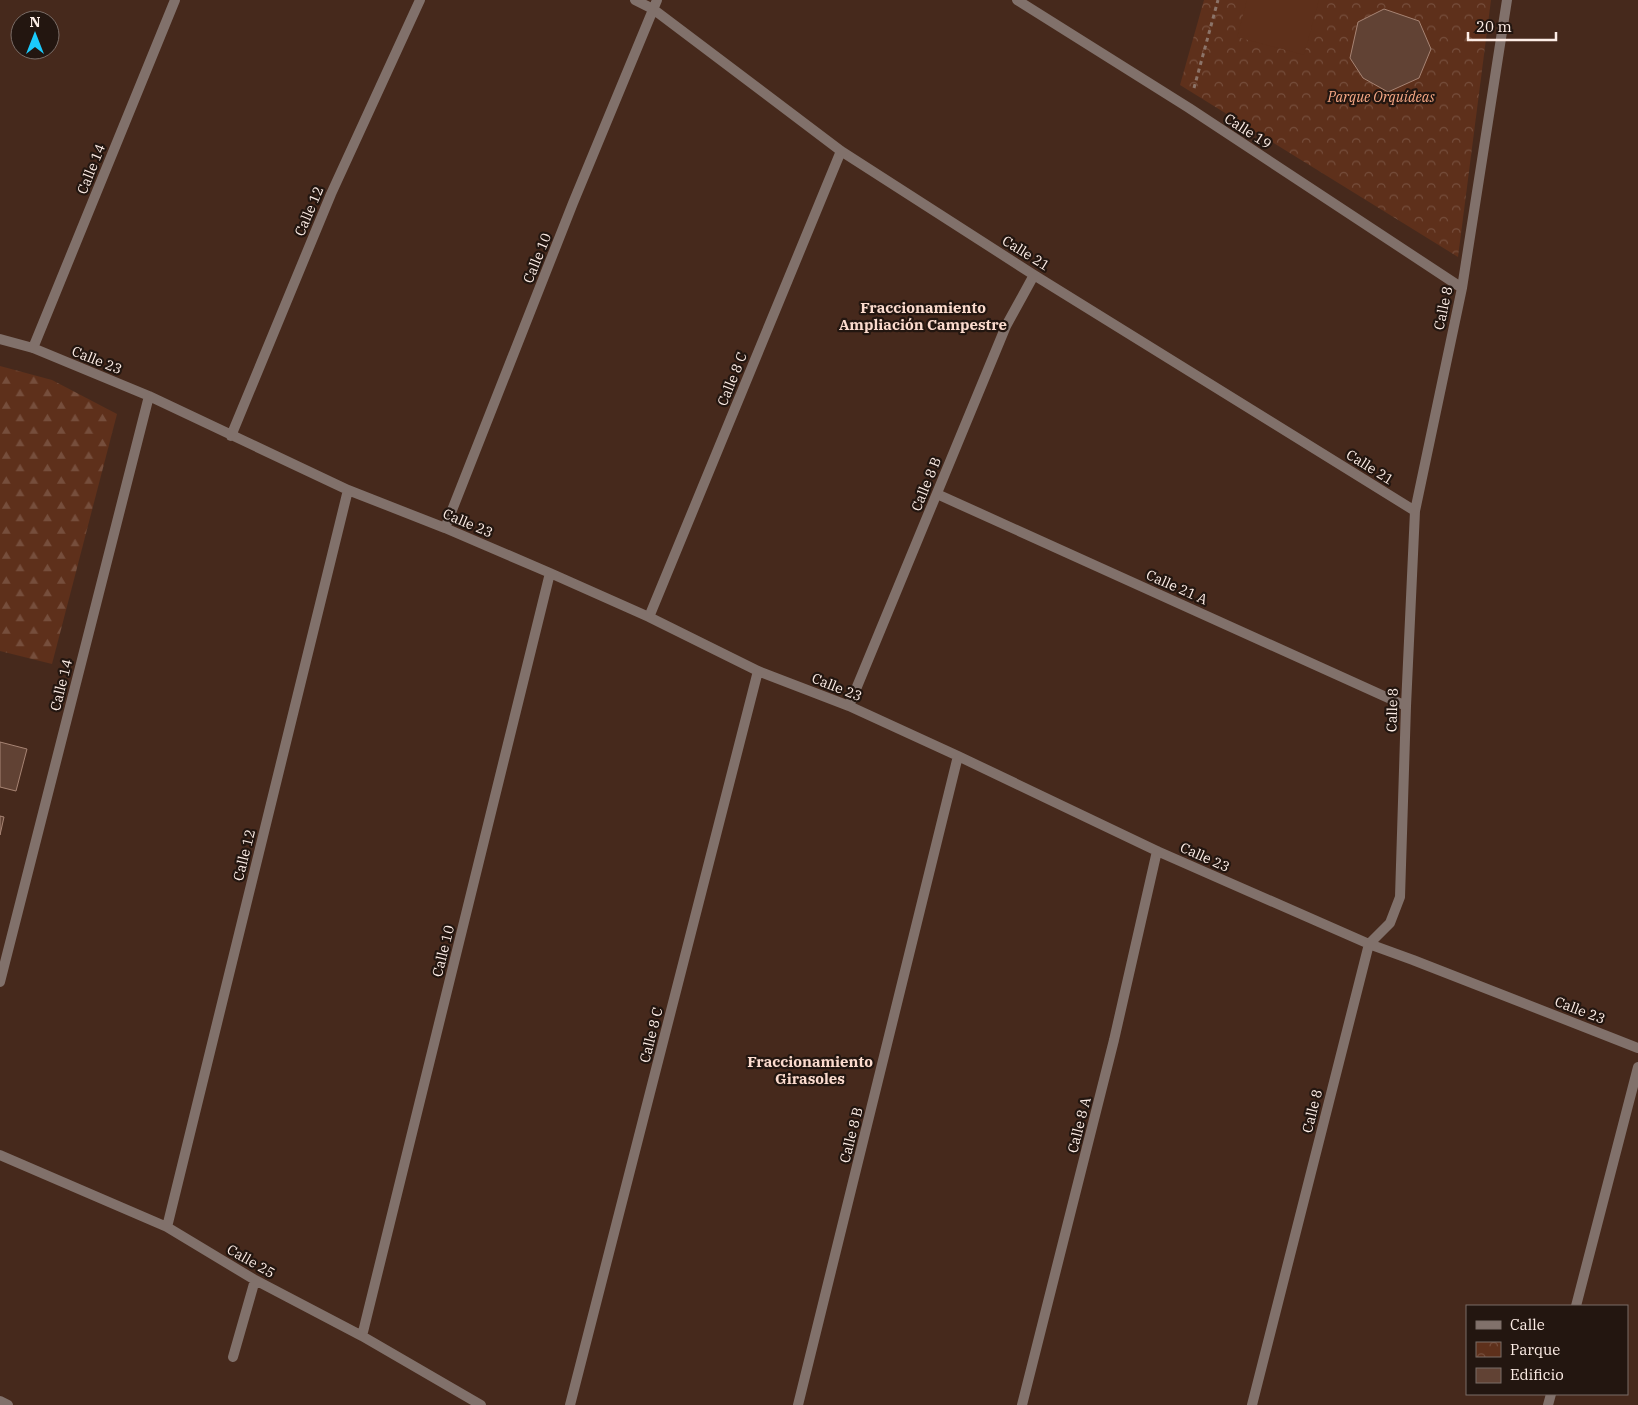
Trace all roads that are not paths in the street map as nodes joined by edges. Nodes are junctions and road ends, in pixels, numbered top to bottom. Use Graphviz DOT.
graph roads {
  1 [pos="175,0"];
  2 [pos="420,0"];
  3 [pos="635,0"];
  4 [pos="1017,0"];
  5 [pos="1507,0"];
  6 [pos="655,5"];
  7 [pos="841,151"];
  8 [pos="1034,274"];
  9 [pos="1462,288"];
  10 [pos="0,339"];
  11 [pos="33,348"];
  12 [pos="148,396"];
  13 [pos="231,436"];
  14 [pos="348,490"];
  15 [pos="937,494"];
  16 [pos="1415,510"];
  17 [pos="445,528"];
  18 [pos="550,573"];
  19 [pos="649,617"];
  20 [pos="758,671"];
  21 [pos="849,706"];
  22 [pos="1406,706"];
  23 [pos="958,756"];
  24 [pos="1157,851"];
  25 [pos="1369,944"];
  26 [pos="0,982"];
  27 [pos="1638,1048"];
  28 [pos="1638,1067"];
  29 [pos="0,1156"];
  30 [pos="167,1227"];
  31 [pos="254,1280"];
  32 [pos="1576,1305"];
  33 [pos="362,1336"];
  34 [pos="233,1357"];
  35 [pos="0,1401"];
  36 [pos="8,1405"];
  37 [pos="481,1405"];
  38 [pos="570,1405"];
  39 [pos="798,1405"];
  40 [pos="1022,1405"];
  41 [pos="1252,1405"];
  1 -- 11 [label="street, Calle 14"];
  2 -- 13 [label="street, Calle 12"];
  3 -- 6 [label="street, Calle 21"];
  4 -- 9 [label="street, Calle 19"];
  5 -- 9 [label="street, Calle 8"];
  6 -- 7 [label="street, Calle 21"];
  6 -- 17 [label="street, Calle 10"];
  7 -- 8 [label="street, Calle 21"];
  7 -- 19 [label="street, Calle 8 C"];
  8 -- 15 [label="street, Calle 8 B"];
  8 -- 16 [label="street, Calle 21"];
  9 -- 16 [label="street, Calle 8"];
  10 -- 11 [label="street, Calle 23"];
  11 -- 12 [label="street, Calle 23"];
  12 -- 13 [label="street, Calle 23"];
  12 -- 26 [label="street, Calle 14"];
  13 -- 14 [label="street, Calle 23"];
  14 -- 17 [label="street, Calle 23"];
  14 -- 30 [label="street, Calle 12"];
  15 -- 21 [label="street, Calle 8 B"];
  15 -- 22 [label="street, Calle 21 A"];
  16 -- 22 [label="street, Calle 8"];
  17 -- 18 [label="street, Calle 23"];
  18 -- 19 [label="street, Calle 23"];
  18 -- 33 [label="street, Calle 10"];
  19 -- 20 [label="street, Calle 23"];
  20 -- 21 [label="street, Calle 23"];
  20 -- 38 [label="street, Calle 8 C"];
  21 -- 23 [label="street, Calle 23"];
  22 -- 25 [label="street, Calle 8"];
  23 -- 24 [label="street, Calle 23"];
  23 -- 39 [label="street, Calle 8 B"];
  24 -- 25 [label="street, Calle 23"];
  24 -- 40 [label="street, Calle 8 A"];
  25 -- 27 [label="street, Calle 23"];
  25 -- 41 [label="street, Calle 8"];
  28 -- 32 [label="street"];
  29 -- 30 [label="street, Calle 25"];
  30 -- 31 [label="street, Calle 25"];
  31 -- 33 [label="street, Calle 25"];
  31 -- 34 [label="street"];
  33 -- 37 [label="street, Calle 25"];
  35 -- 36 [label="street"];
}
